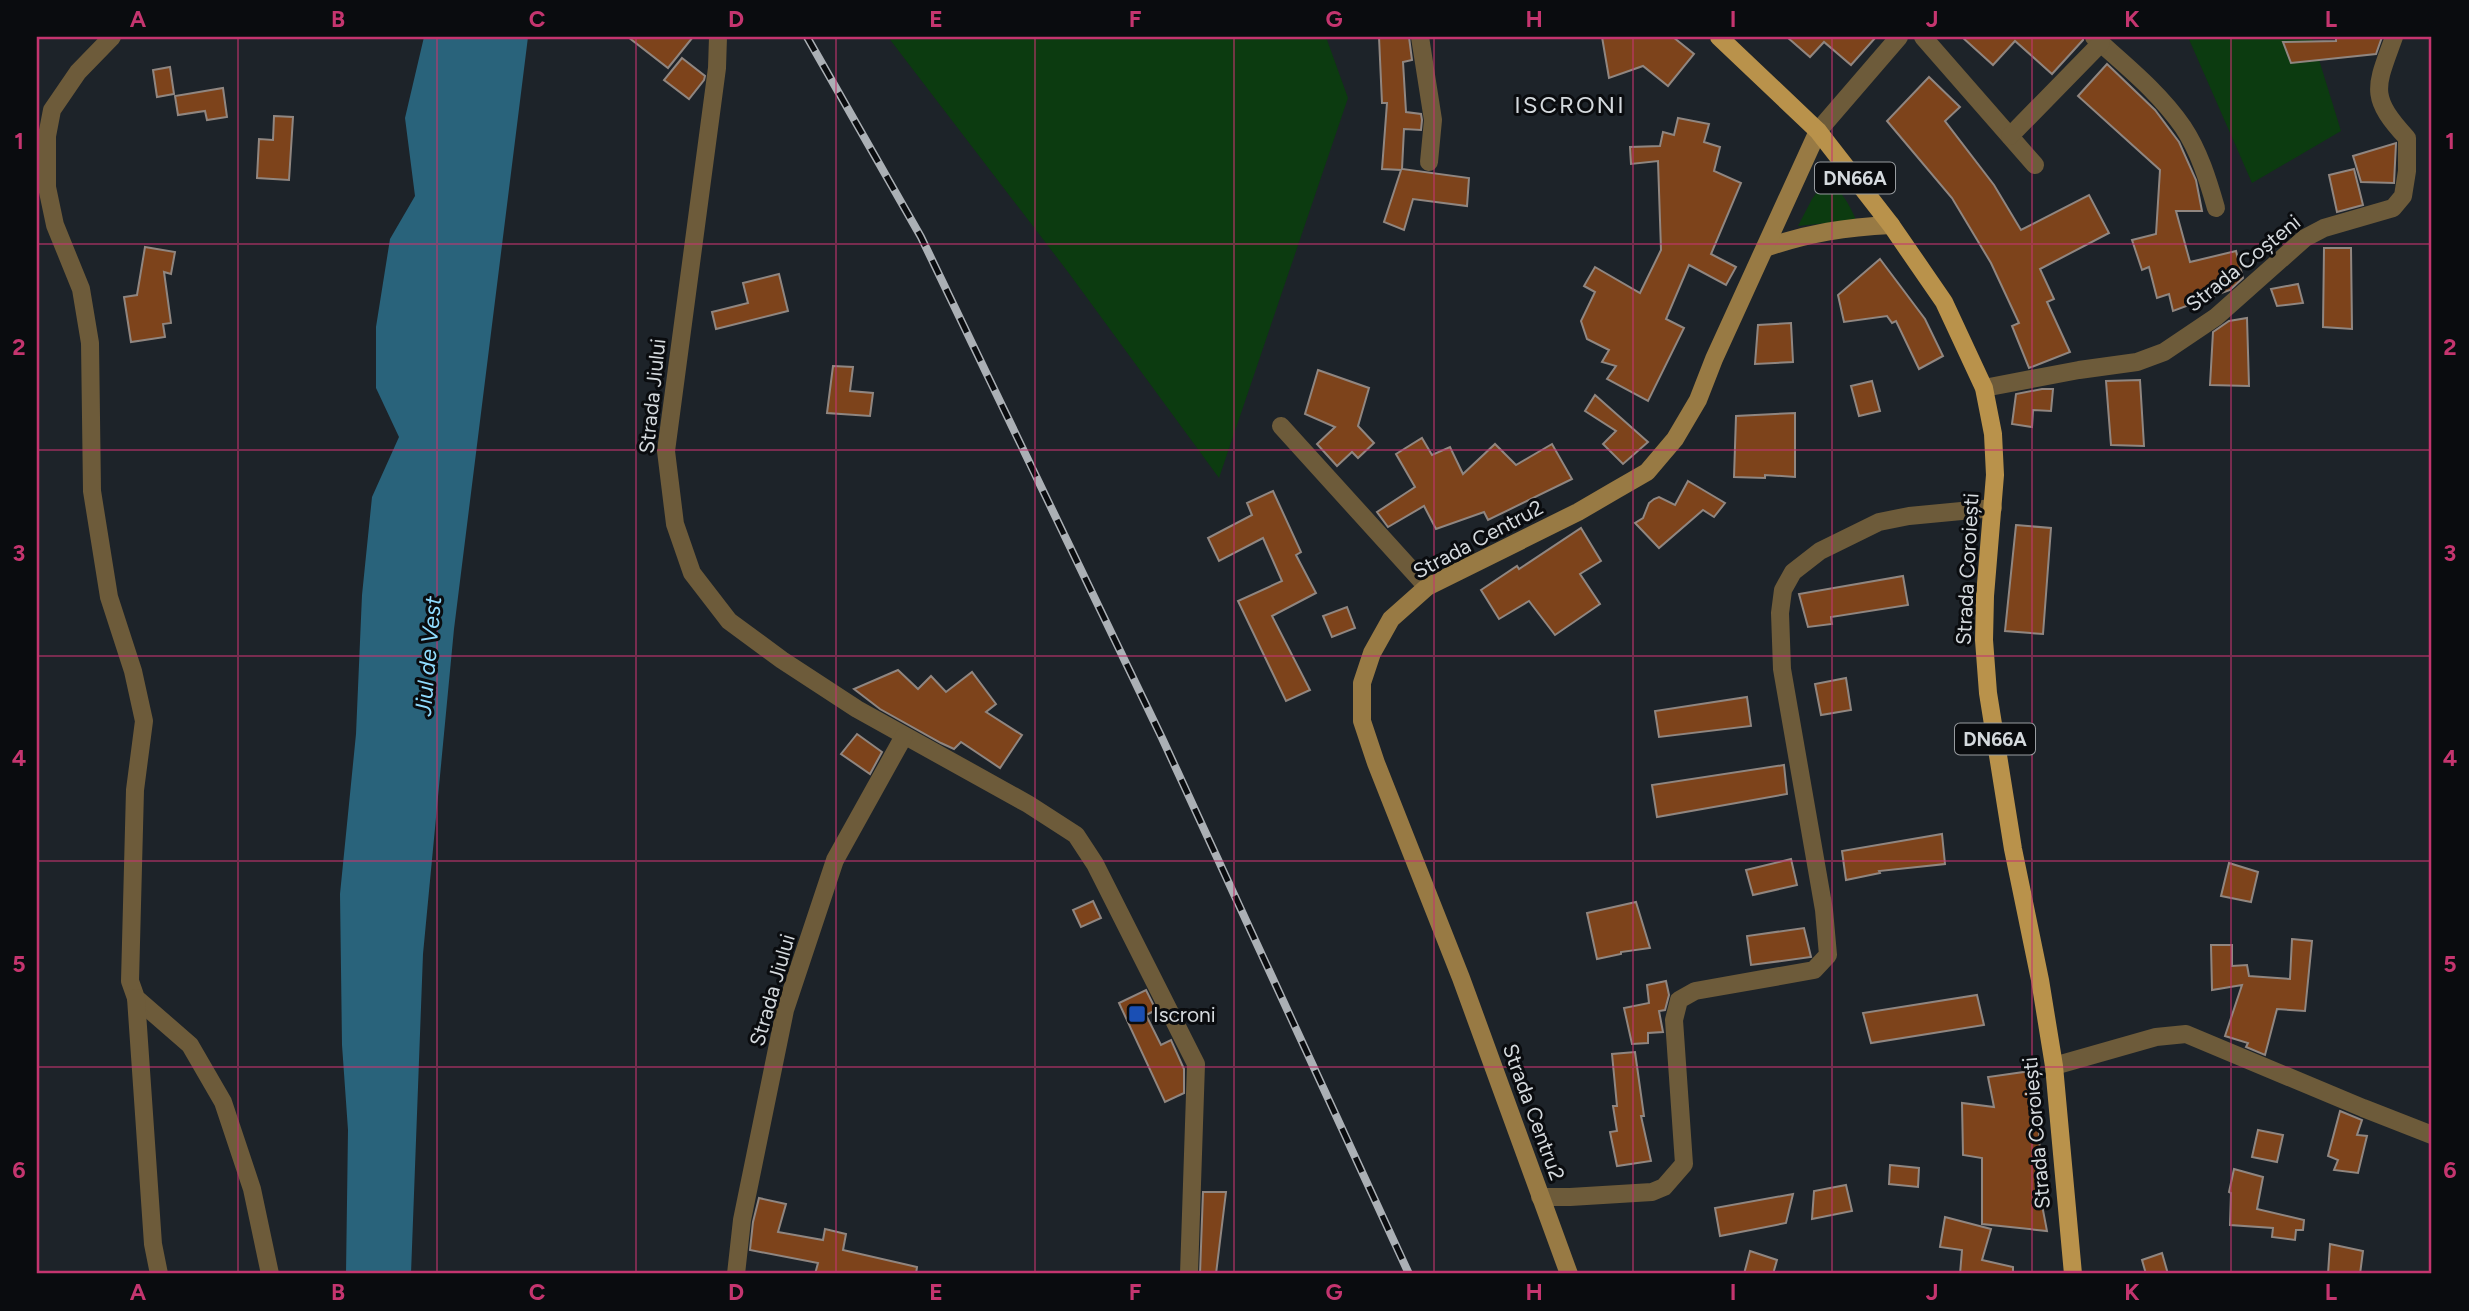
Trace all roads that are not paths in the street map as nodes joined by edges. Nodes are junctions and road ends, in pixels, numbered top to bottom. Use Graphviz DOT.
graph roads {
  1 [pos="112,37"];
  2 [pos="718,37"];
  3 [pos="1420,37"];
  4 [pos="1719,37"];
  5 [pos="1899,37"];
  6 [pos="1923,37"];
  7 [pos="2394,37"];
  8 [pos="2098,40"];
  9 [pos="1818,131"];
  10 [pos="2010,136"];
  11 [pos="1429,162"];
  12 [pos="2035,165"];
  13 [pos="2216,208"];
  14 [pos="1891,225"];
  15 [pos="1765,248"];
  16 [pos="1984,387"];
  17 [pos="1281,426"];
  18 [pos="1993,508"];
  19 [pos="1427,587"];
  20 [pos="904,736"];
  21 [pos="136,998"];
  22 [pos="2054,1066"];
  23 [pos="2432,1135"];
  24 [pos="1540,1196"];
  25 [pos="159,1274"];
  26 [pos="270,1274"];
  27 [pos="736,1274"];
  28 [pos="1189,1274"];
  29 [pos="1569,1274"];
  30 [pos="2073,1274"];
  1 -- 21 [label="street"];
  2 -- 20 [label="street, Strada Jiului"];
  3 -- 11 [label="street"];
  4 -- 9 [label="main road, Strada Coroiești / DN66A"];
  5 -- 9 [label="street"];
  6 -- 10 [label="street"];
  7 -- 16 [label="street, Strada Coșteni"];
  8 -- 10 [label="street"];
  8 -- 13 [label="street"];
  9 -- 14 [label="main road, Strada Coroiești / DN66A"];
  9 -- 15 [label="street, Strada Centru2"];
  10 -- 12 [label="street"];
  14 -- 15 [label="street"];
  14 -- 16 [label="main road, Strada Coroiești / DN66A"];
  15 -- 19 [label="street, Strada Centru2"];
  16 -- 18 [label="main road, Strada Coroiești / DN66A"];
  17 -- 19 [label="street"];
  18 -- 22 [label="main road, Strada Coroiești / DN66A"];
  18 -- 24 [label="street"];
  19 -- 24 [label="street, Strada Centru2"];
  20 -- 27 [label="street, Strada Jiului"];
  20 -- 28 [label="street, Strada Jiului"];
  21 -- 25 [label="street"];
  21 -- 26 [label="street"];
  22 -- 23 [label="street"];
  22 -- 30 [label="main road, Strada Coroiești / DN66A"];
  24 -- 29 [label="street, Strada Centru2"];
}
